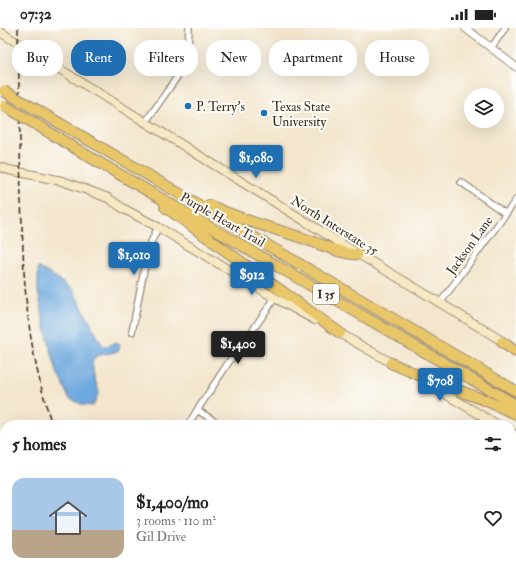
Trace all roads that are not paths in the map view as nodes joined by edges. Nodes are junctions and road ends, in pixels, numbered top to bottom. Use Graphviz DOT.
graph roads {
  1 [pos="189,28"];
  2 [pos="464,28"];
  3 [pos="505,28"];
  4 [pos="0,32"];
  5 [pos="491,48"];
  6 [pos="516,67"];
  7 [pos="2,90"];
  8 [pos="2,105"];
  9 [pos="145,122"];
  10 [pos="112,155"];
  11 [pos="0,167"];
  12 [pos="461,182"];
  13 [pos="135,183"];
  14 [pos="516,200"];
  15 [pos="506,214"];
  16 [pos="158,227"];
  17 [pos="358,254"];
  18 [pos="275,298"];
  19 [pos="440,304"];
  20 [pos="132,332"];
  21 [pos="340,334"];
  22 [pos="502,342"];
  23 [pos="516,351"];
  24 [pos="391,363"];
  25 [pos="516,391"];
  26 [pos="516,405"];
  27 [pos="197,410"];
  28 [pos="516,414"];
  29 [pos="484,417"];
  30 [pos="191,420"];
  31 [pos="213,420"];
  32 [pos="482,420"];
  33 [pos="489,420"];
  1 -- 9 [label="street"];
  2 -- 5 [label="street"];
  3 -- 5 [label="street"];
  4 -- 9 [label="main road, North Interstate 35"];
  5 -- 6 [label="street"];
  7 -- 10 [label="highway, Purple Heart Trail / I 35, bridge"];
  8 -- 13 [label="highway, Purple Heart Trail / I 35, bridge"];
  9 -- 17 [label="main road, North Interstate 35"];
  10 -- 17 [label="highway"];
  10 -- 25 [label="highway, Purple Heart Trail / I 35"];
  11 -- 16 [label="main road"];
  12 -- 15 [label="street"];
  13 -- 21 [label="highway"];
  13 -- 26 [label="highway, Purple Heart Trail / I 35"];
  14 -- 15 [label="street, Jackson Lane"];
  15 -- 19 [label="street, Jackson Lane"];
  16 -- 18 [label="main road"];
  16 -- 20 [label="street"];
  17 -- 19 [label="main road, North Interstate 35"];
  18 -- 21 [label="main road"];
  18 -- 27 [label="street"];
  19 -- 22 [label="main road, North Interstate 35"];
  21 -- 24 [label="main road"];
  22 -- 23 [label="highway"];
  24 -- 28 [label="highway"];
  24 -- 29 [label="main road"];
  27 -- 30 [label="street"];
  27 -- 31 [label="street"];
  29 -- 32 [label="street"];
  29 -- 33 [label="main road"];
}
